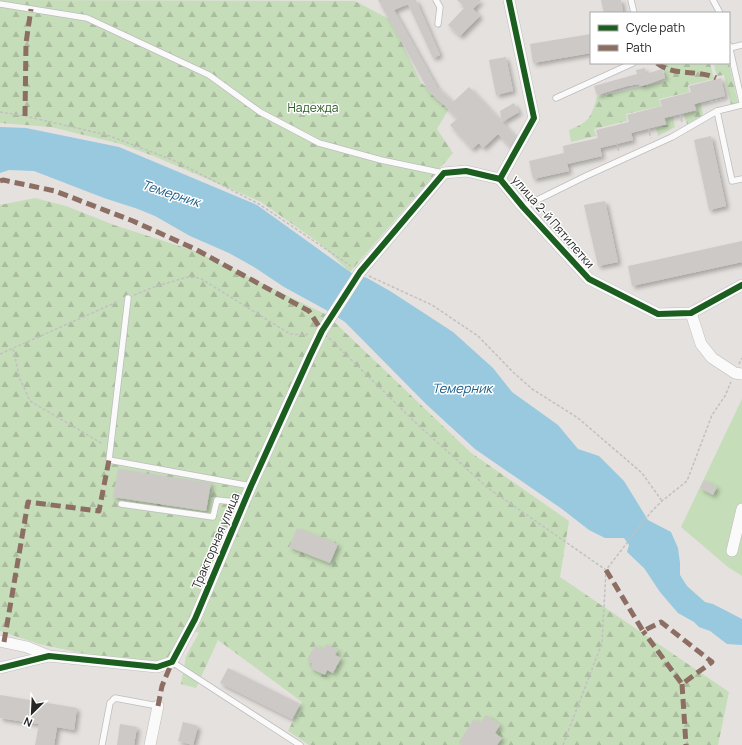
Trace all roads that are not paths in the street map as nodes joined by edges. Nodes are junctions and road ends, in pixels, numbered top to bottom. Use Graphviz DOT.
graph roads {
  1 [pos="436,0"];
  2 [pos="509,0"];
  3 [pos="631,0"];
  4 [pos="713,0"];
  5 [pos="0,4"];
  6 [pos="634,12"];
  7 [pos="719,12"];
  8 [pos="438,24"];
  9 [pos="742,45"];
  10 [pos="730,46"];
  11 [pos="730,50"];
  12 [pos="631,64"];
  13 [pos="556,98"];
  14 [pos="742,102"];
  15 [pos="742,105"];
  16 [pos="717,111"];
  17 [pos="444,173"];
  18 [pos="500,179"];
  19 [pos="742,179"];
  20 [pos="523,207"];
  21 [pos="742,285"];
  22 [pos="128,298"];
  23 [pos="691,313"];
  24 [pos="738,373"];
  25 [pos="251,486"];
  26 [pos="244,503"];
  27 [pos="121,504"];
  28 [pos="742,511"];
  29 [pos="732,551"];
  30 [pos="0,641"];
  31 [pos="49,656"];
  32 [pos="172,662"];
  33 [pos="0,668"];
  34 [pos="158,706"];
  35 [pos="102,745"];
  36 [pos="150,745"];
  37 [pos="300,745"];
  1 -- 8 [label="lane"];
  2 -- 18 [label="street, улица 2-й Пятилетки"];
  3 -- 6 [label="lane"];
  4 -- 7 [label="lane"];
  5 -- 17 [label="lane"];
  9 -- 10 [label="lane"];
  11 -- 14 [label="lane"];
  12 -- 13 [label="lane"];
  15 -- 16 [label="lane"];
  16 -- 19 [label="lane"];
  16 -- 20 [label="lane"];
  17 -- 18 [label="street, улица 2-й Пятилетки"];
  17 -- 25 [label="street, Тракторная улица"];
  18 -- 20 [label="street, улица 2-й Пятилетки"];
  20 -- 23 [label="street, улица 2-й Пятилетки"];
  21 -- 23 [label="street, улица 2-й Пятилетки"];
  22 -- 25 [label="lane"];
  23 -- 24 [label="street"];
  25 -- 26 [label="street, Тракторная улица"];
  26 -- 27 [label="lane"];
  26 -- 32 [label="street, Тракторная улица"];
  28 -- 29 [label="street"];
  30 -- 31 [label="street"];
  31 -- 32 [label="street"];
  31 -- 33 [label="street"];
  32 -- 37 [label="lane"];
  34 -- 35 [label="lane"];
  34 -- 36 [label="street"];
}
